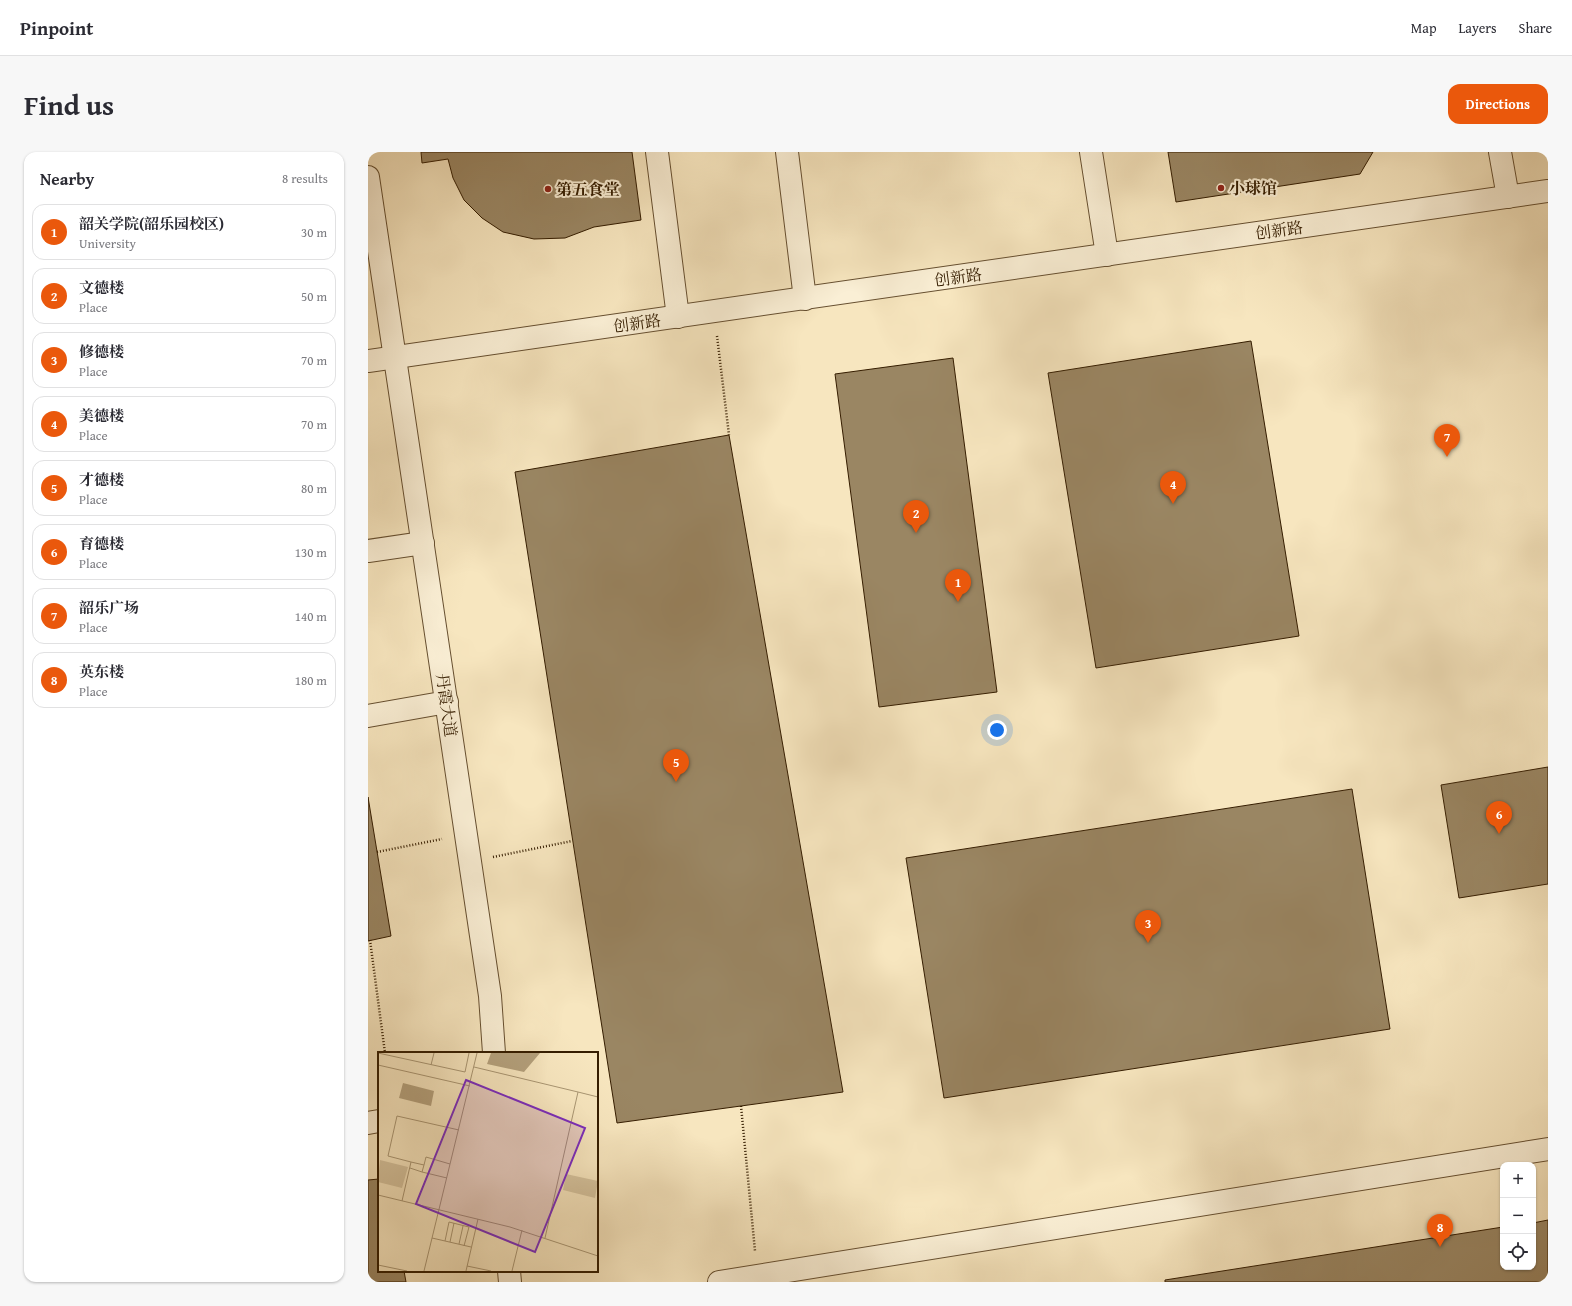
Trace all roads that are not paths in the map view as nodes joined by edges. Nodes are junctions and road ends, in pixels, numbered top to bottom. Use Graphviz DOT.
graph roads {
  1 [pos="657,152"];
  2 [pos="787,152"];
  3 [pos="1091,152"];
  4 [pos="1500,152"];
  5 [pos="368,178"];
  6 [pos="1548,191"];
  7 [pos="1508,197"];
  8 [pos="1107,255"];
  9 [pos="805,299"];
  10 [pos="678,317"];
  11 [pos="396,357"];
  12 [pos="368,361"];
  13 [pos="423,543"];
  14 [pos="368,551"];
  15 [pos="447,702"];
  16 [pos="368,716"];
  17 [pos="494,1052"];
  18 [pos="378,1121"];
  19 [pos="368,1123"];
  20 [pos="1548,1149"];
  21 [pos="509,1272"];
  22 [pos="510,1282"];
  23 [pos="719,1282"];
  1 -- 10 [label="lane"];
  2 -- 9 [label="lane"];
  3 -- 8 [label="lane"];
  4 -- 7 [label="lane"];
  5 -- 11 [label="lane, 丹霞大道"];
  6 -- 7 [label="lane, 创新路"];
  7 -- 8 [label="lane, 创新路"];
  8 -- 9 [label="lane, 创新路"];
  9 -- 10 [label="lane, 创新路"];
  10 -- 11 [label="lane, 创新路"];
  11 -- 12 [label="lane, 创新路"];
  11 -- 13 [label="lane, 丹霞大道"];
  13 -- 14 [label="lane"];
  13 -- 15 [label="lane, 丹霞大道"];
  15 -- 16 [label="lane"];
  15 -- 17 [label="lane, 丹霞大道"];
  18 -- 19 [label="lane"];
  20 -- 23 [label="lane"];
  21 -- 22 [label="lane"];
}
